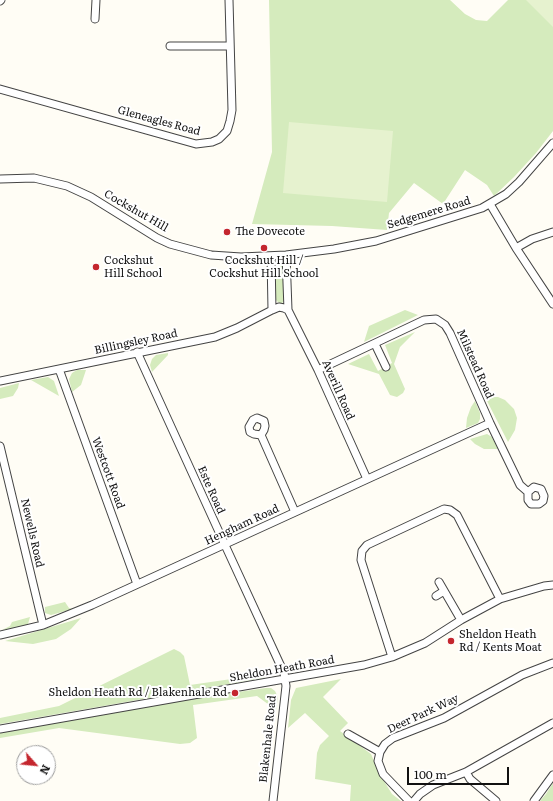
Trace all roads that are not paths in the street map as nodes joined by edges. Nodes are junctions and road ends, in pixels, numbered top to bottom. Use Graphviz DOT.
graph roads {
  1 [pos="96,0"];
  2 [pos="229,0"];
  3 [pos="95,19"];
  4 [pos="170,46"];
  5 [pos="229,46"];
  6 [pos="0,89"];
  7 [pos="553,142"];
  8 [pos="0,179"];
  9 [pos="490,204"];
  10 [pos="553,232"];
  11 [pos="516,248"];
  12 [pos="286,255"];
  13 [pos="271,256"];
  14 [pos="553,304"];
  15 [pos="272,310"];
  16 [pos="288,310"];
  17 [pos="375,344"];
  18 [pos="137,352"];
  19 [pos="386,367"];
  20 [pos="59,369"];
  21 [pos="318,370"];
  22 [pos="0,381"];
  23 [pos="490,423"];
  24 [pos="261,435"];
  25 [pos="0,446"];
  26 [pos="367,479"];
  27 [pos="528,492"];
  28 [pos="295,512"];
  29 [pos="224,545"];
  30 [pos="439,582"];
  31 [pos="137,584"];
  32 [pos="553,585"];
  33 [pos="444,591"];
  34 [pos="436,596"];
  35 [pos="500,599"];
  36 [pos="461,620"];
  37 [pos="43,625"];
  38 [pos="0,635"];
  39 [pos="392,657"];
  40 [pos="553,662"];
  41 [pos="286,680"];
  42 [pos="553,723"];
  43 [pos="0,729"];
  44 [pos="348,734"];
  45 [pos="380,752"];
  46 [pos="466,772"];
  47 [pos="553,775"];
  48 [pos="273,801"];
  49 [pos="408,801"];
  50 [pos="414,801"];
  51 [pos="496,801"];
  52 [pos="534,801"];
  1 -- 3 [label="street"];
  2 -- 5 [label="street, Gleneagles Road"];
  4 -- 5 [label="street"];
  5 -- 6 [label="street, Gleneagles Road"];
  7 -- 9 [label="street, Sedgemere Road"];
  8 -- 13 [label="street, Cockshut Hill"];
  9 -- 11 [label="street"];
  9 -- 12 [label="street, Sedgemere Road"];
  10 -- 11 [label="street"];
  11 -- 14 [label="street"];
  12 -- 13 [label="street, Cockshut Hill"];
  12 -- 16 [label="street, Averill Road"];
  13 -- 15 [label="street"];
  15 -- 16 [label="street"];
  15 -- 18 [label="street, Billingsley Road"];
  16 -- 21 [label="street, Averill Road"];
  17 -- 19 [label="street"];
  17 -- 21 [label="street, Milstead Road"];
  17 -- 23 [label="street, Milstead Road"];
  18 -- 20 [label="street, Billingsley Road"];
  18 -- 29 [label="street, Este Road"];
  20 -- 22 [label="street, Billingsley Road"];
  20 -- 31 [label="street, Westcott Road"];
  21 -- 26 [label="street, Averill Road"];
  23 -- 26 [label="street, Hengham Road"];
  23 -- 27 [label="street, Milstead Road"];
  24 -- 28 [label="street"];
  25 -- 37 [label="street, Newells Road"];
  26 -- 28 [label="street, Hengham Road"];
  28 -- 29 [label="street, Hengham Road"];
  29 -- 31 [label="street, Hengham Road"];
  29 -- 41 [label="street, Este Road"];
  30 -- 33 [label="street"];
  31 -- 37 [label="street, Hengham Road"];
  32 -- 35 [label="street, Sheldon Heath Road"];
  33 -- 34 [label="street"];
  33 -- 36 [label="street"];
  35 -- 36 [label="street, Sheldon Heath Road"];
  35 -- 39 [label="street"];
  36 -- 39 [label="street, Sheldon Heath Road"];
  37 -- 38 [label="street, Hengham Road"];
  39 -- 41 [label="street, Sheldon Heath Road"];
  40 -- 45 [label="street, Deer Park Way"];
  41 -- 43 [label="street, Sheldon Heath Road"];
  41 -- 48 [label="street, Blakenhale Road"];
  42 -- 46 [label="street"];
  44 -- 45 [label="street"];
  45 -- 49 [label="street"];
  46 -- 50 [label="street"];
  46 -- 51 [label="street"];
  47 -- 52 [label="street"];
}
